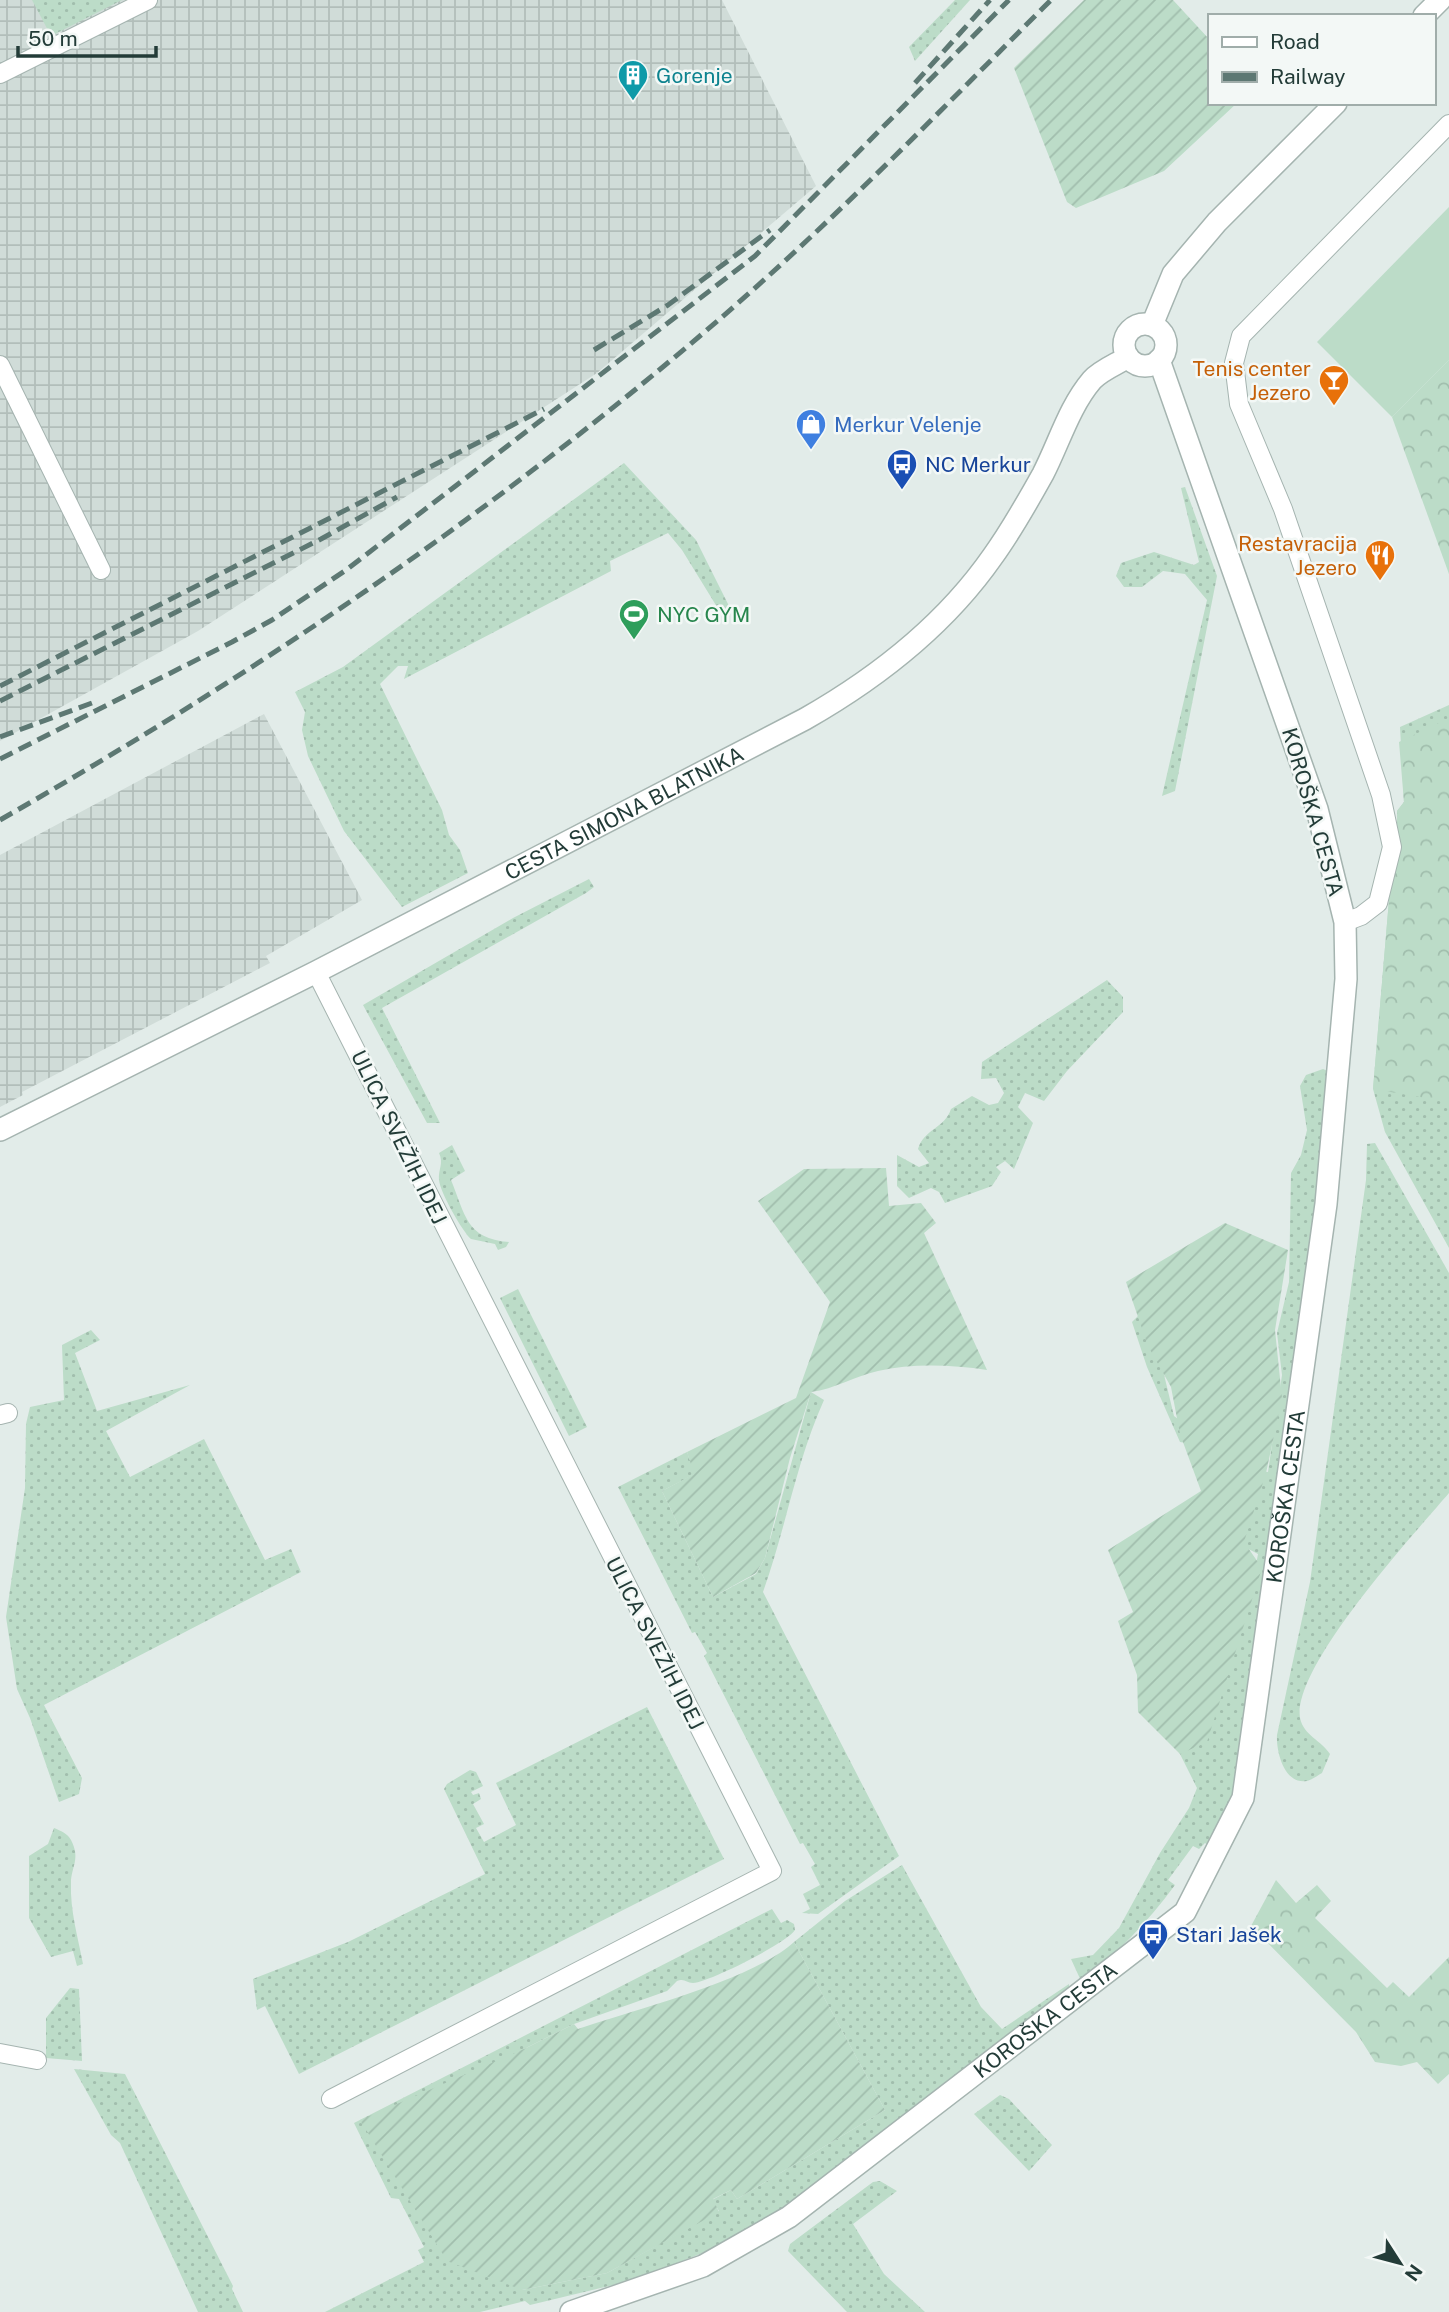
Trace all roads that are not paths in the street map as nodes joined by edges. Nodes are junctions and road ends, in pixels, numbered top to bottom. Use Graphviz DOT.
graph roads {
  1 [pos="148,0"];
  2 [pos="1440,0"];
  3 [pos="1426,14"];
  4 [pos="0,74"];
  5 [pos="1334,105"];
  6 [pos="1449,124"];
  7 [pos="1152,325"];
  8 [pos="1128,357"];
  9 [pos="1159,360"];
  10 [pos="0,365"];
  11 [pos="102,570"];
  12 [pos="1345,922"];
  13 [pos="316,972"];
  14 [pos="0,1130"];
  15 [pos="0,2053"];
  16 [pos="37,2060"];
  17 [pos="331,2099"];
  18 [pos="571,2312"];
  1 -- 4 [label="street"];
  2 -- 3 [label="street"];
  5 -- 7 [label="street"];
  6 -- 12 [label="street"];
  7 -- 8 [label="street"];
  7 -- 9 [label="street"];
  8 -- 9 [label="street"];
  8 -- 13 [label="street, CESTA SIMONA BLATNIKA"];
  9 -- 12 [label="street, KOROŠKA CESTA"];
  10 -- 11 [label="street"];
  12 -- 18 [label="street, KOROŠKA CESTA"];
  13 -- 14 [label="street, CESTA SIMONA BLATNIKA"];
  13 -- 17 [label="street, ULICA SVEŽIH IDEJ"];
  15 -- 16 [label="street"];
}
